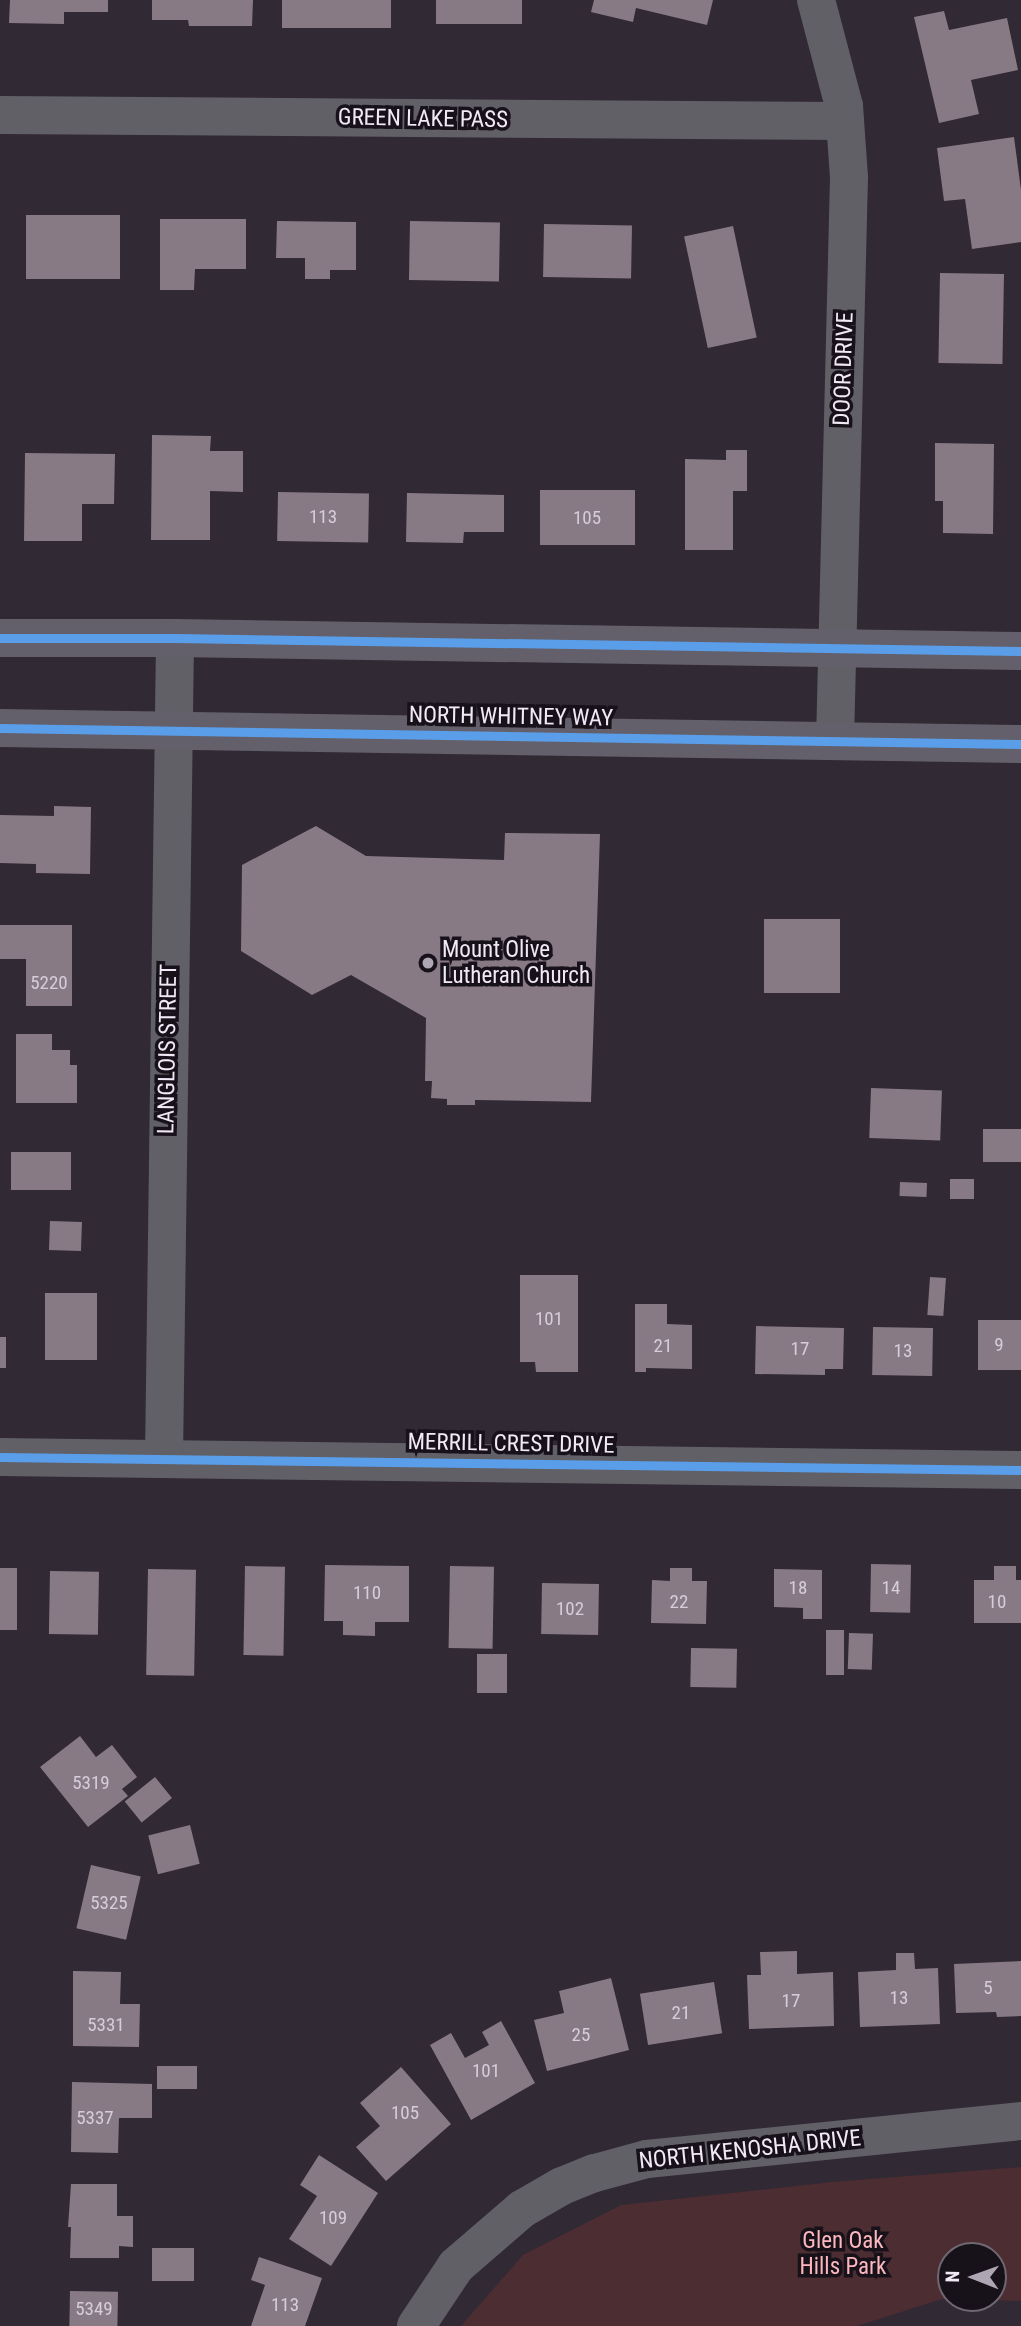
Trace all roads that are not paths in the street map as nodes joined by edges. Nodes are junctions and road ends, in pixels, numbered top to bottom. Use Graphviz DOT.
graph roads {
  1 [pos="816,0"];
  2 [pos="0,115"];
  3 [pos="845,121"];
  4 [pos="0,638"];
  5 [pos="175,638"];
  6 [pos="836,647"];
  7 [pos="1021,651"];
  8 [pos="0,728"];
  9 [pos="173,731"];
  10 [pos="835,741"];
  11 [pos="1021,744"];
  12 [pos="0,1457"];
  13 [pos="164,1459"];
  14 [pos="1021,1471"];
  15 [pos="1021,2121"];
  16 [pos="416,2326"];
  1 -- 3 [label="street, DOOR DRIVE"];
  2 -- 3 [label="street, GREEN LAKE PASS"];
  3 -- 6 [label="street, DOOR DRIVE"];
  4 -- 5 [label="main road"];
  5 -- 6 [label="main road"];
  5 -- 9 [label="street, LANGLOIS STREET"];
  6 -- 7 [label="main road"];
  6 -- 10 [label="street, DOOR DRIVE"];
  8 -- 9 [label="main road, NORTH WHITNEY WAY"];
  9 -- 10 [label="main road, NORTH WHITNEY WAY"];
  9 -- 13 [label="street, LANGLOIS STREET"];
  10 -- 11 [label="main road, NORTH WHITNEY WAY"];
  12 -- 13 [label="street, MERRILL CREST DRIVE"];
  13 -- 14 [label="street, MERRILL CREST DRIVE"];
  15 -- 16 [label="street, NORTH KENOSHA DRIVE"];
}
